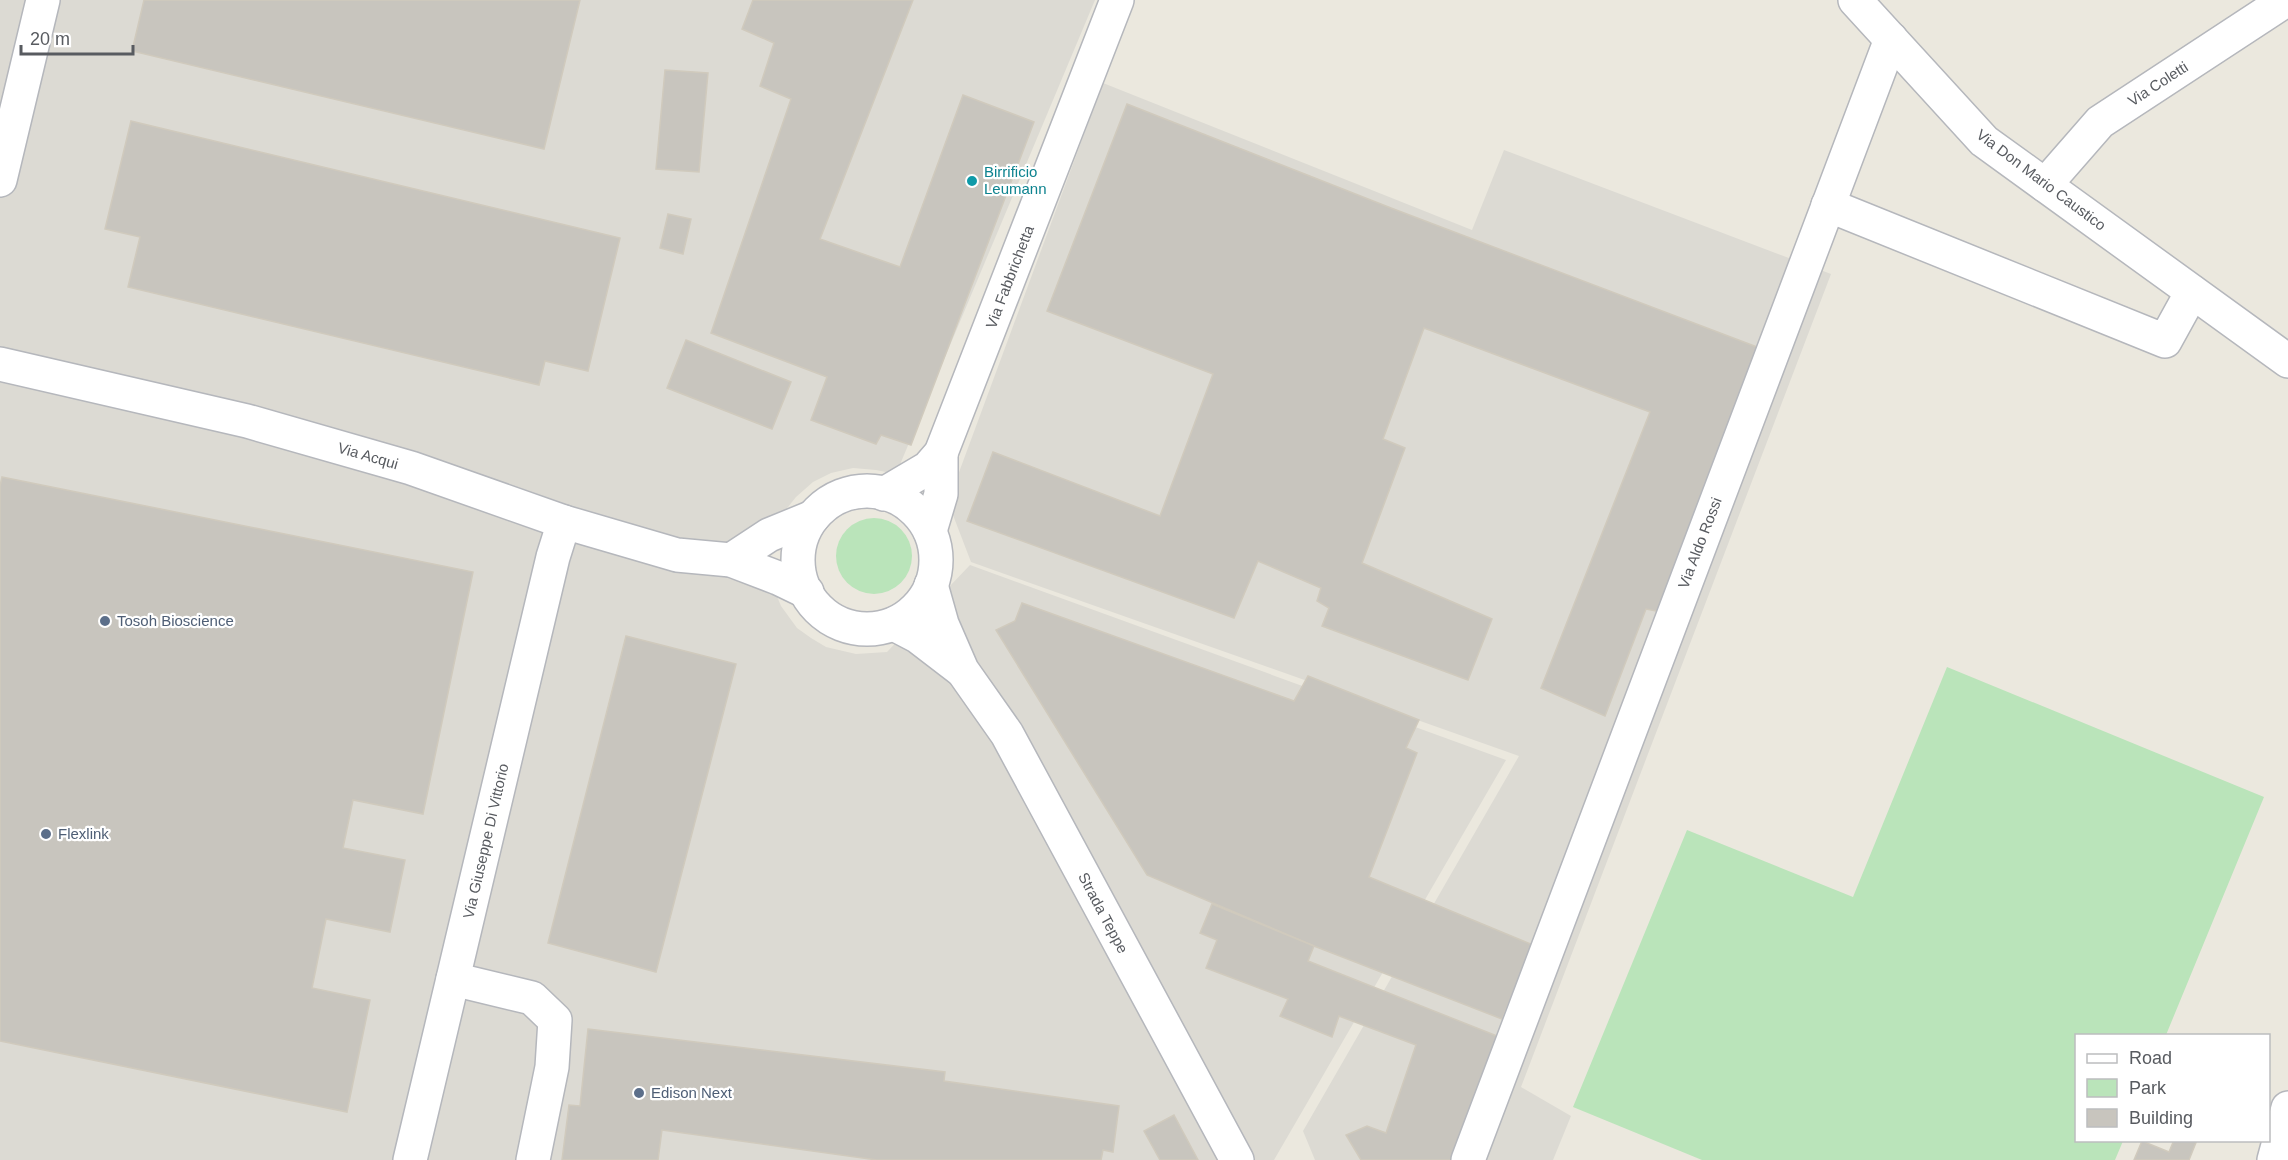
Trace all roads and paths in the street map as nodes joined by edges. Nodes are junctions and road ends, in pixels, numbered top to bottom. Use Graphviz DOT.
graph roads {
  1 [pos="44,0"];
  2 [pos="1117,0"];
  3 [pos="1855,0"];
  4 [pos="2286,0"];
  5 [pos="1891,39"];
  6 [pos="0,180"];
  7 [pos="2045,185"];
  8 [pos="1828,205"];
  9 [pos="2192,292"];
  10 [pos="2288,361"];
  11 [pos="0,364"];
  12 [pos="941,453"];
  13 [pos="884,494"];
  14 [pos="813,517"];
  15 [pos="564,522"];
  16 [pos="930,531"];
  17 [pos="731,560"];
  18 [pos="931,585"];
  19 [pos="807,592"];
  20 [pos="894,624"];
  21 [pos="962,670"];
  22 [pos="453,979"];
  23 [pos="2288,1108"];
  24 [pos="410,1160"];
  25 [pos="533,1160"];
  26 [pos="1237,1160"];
  27 [pos="1468,1160"];
  28 [pos="2274,1160"];
  1 -- 6 [label="street"];
  2 -- 12 [label="street, Via Fabbrichetta"];
  3 -- 5 [label="street, Via Don Mario Caustico"];
  4 -- 7 [label="street, Via Coletti"];
  5 -- 7 [label="street, Via Don Mario Caustico"];
  5 -- 8 [label="street, Via Aldo Rossi"];
  7 -- 9 [label="street, Via Don Mario Caustico"];
  8 -- 9 [label="street"];
  8 -- 27 [label="street, Via Aldo Rossi"];
  9 -- 10 [label="street, Via Don Mario Caustico"];
  11 -- 15 [label="street, Via Acqui"];
  12 -- 13 [label="street, Via Fabbrichetta"];
  12 -- 16 [label="street, Via Fabbrichetta"];
  13 -- 14 [label="street, Via Acqui"];
  13 -- 16 [label="street, Via Acqui"];
  14 -- 17 [label="street, Via Acqui"];
  14 -- 19 [label="street, Via Acqui"];
  15 -- 17 [label="street, Via Acqui"];
  15 -- 22 [label="street, Via Giuseppe Di Vittorio"];
  16 -- 18 [label="street, Via Acqui"];
  17 -- 19 [label="street, Via Acqui"];
  18 -- 20 [label="street, Via Acqui"];
  18 -- 21 [label="street, Strada Teppe"];
  19 -- 20 [label="street, Via Acqui"];
  20 -- 21 [label="street, Strada Teppe"];
  21 -- 26 [label="street, Strada Teppe"];
  22 -- 24 [label="street, Via Giuseppe Di Vittorio"];
  22 -- 25 [label="street"];
  23 -- 28 [label="street"];
}
